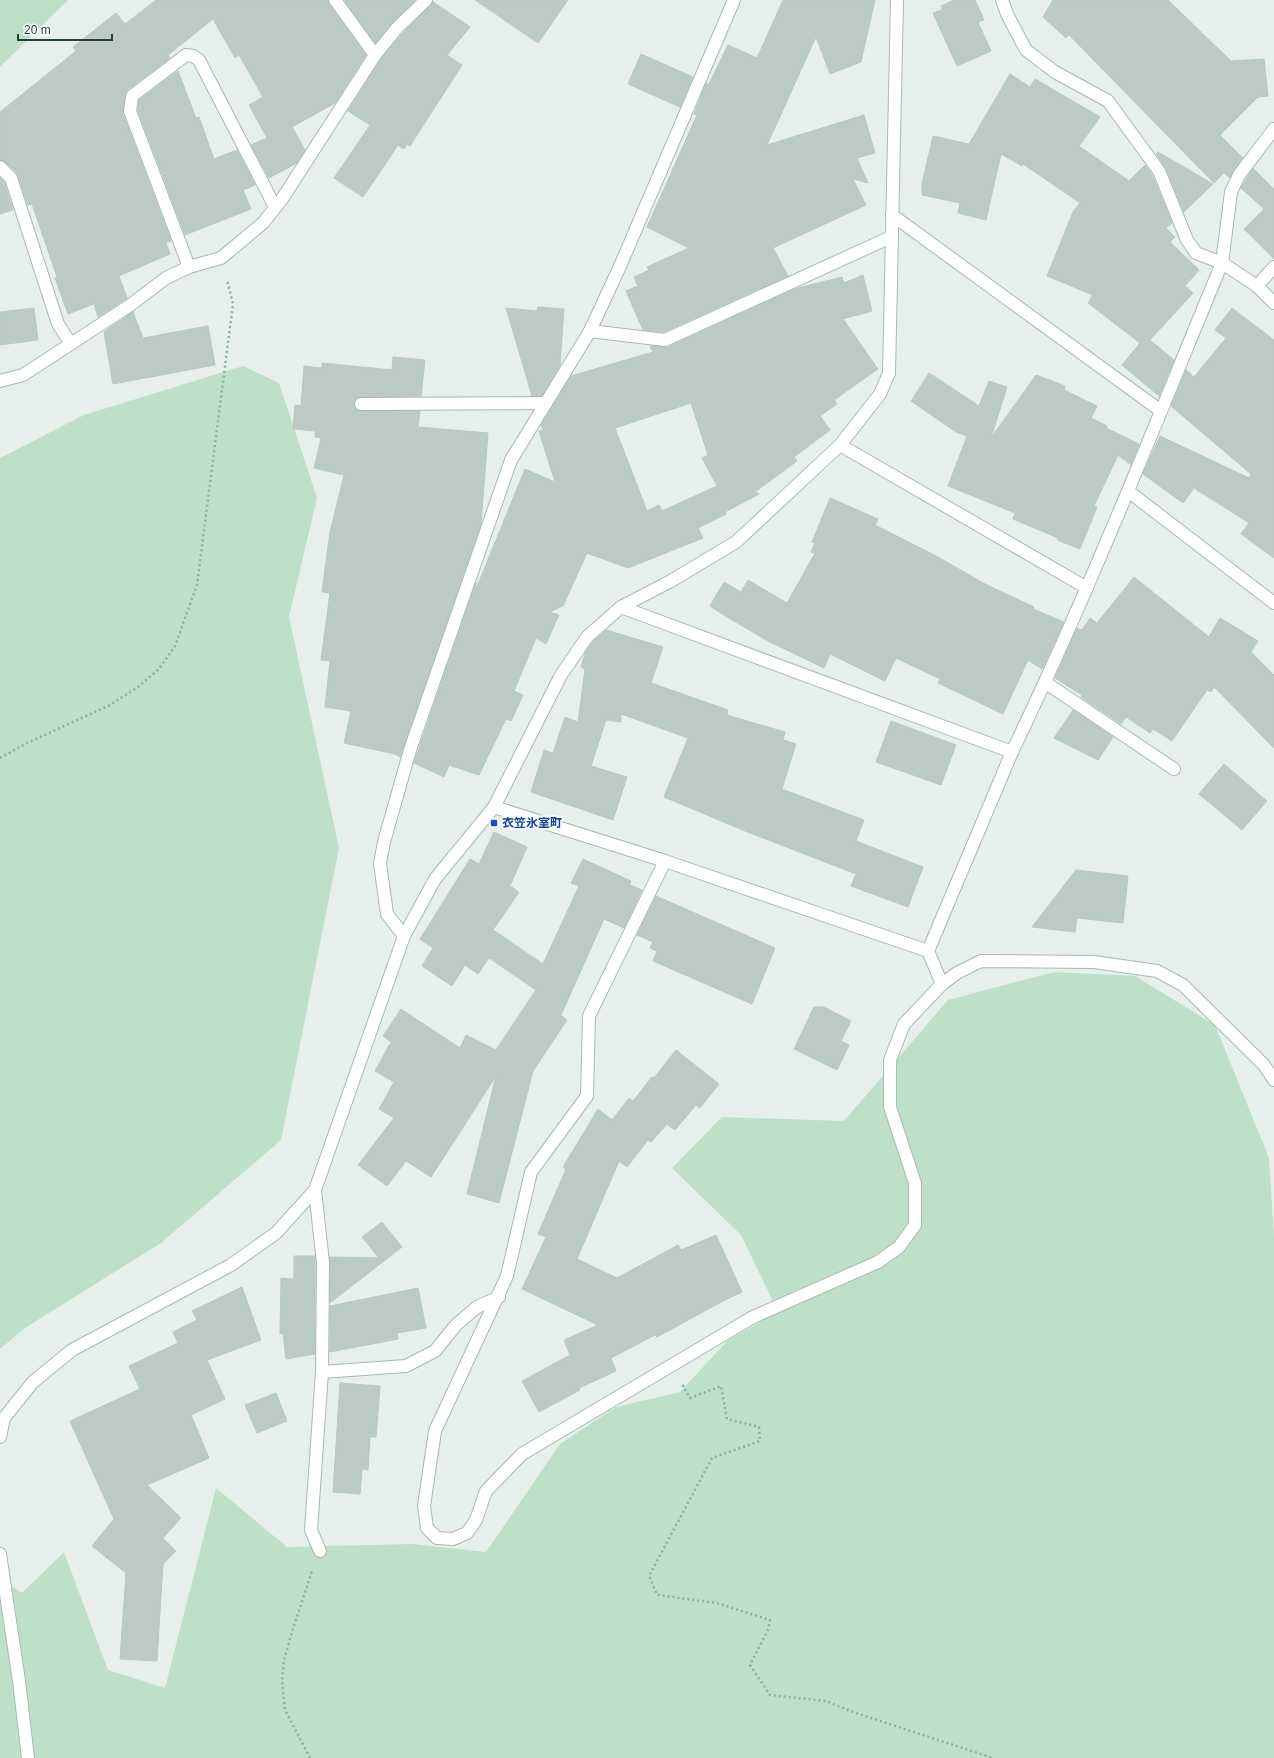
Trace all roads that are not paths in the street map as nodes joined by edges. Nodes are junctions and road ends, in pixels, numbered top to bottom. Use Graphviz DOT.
graph roads {
  1 [pos="335,0"];
  2 [pos="426,0"];
  3 [pos="734,0"];
  4 [pos="1002,0"];
  5 [pos="899,1"];
  6 [pos="375,55"];
  7 [pos="1274,129"];
  8 [pos="0,167"];
  9 [pos="275,207"];
  10 [pos="892,214"];
  11 [pos="891,237"];
  12 [pos="1222,263"];
  13 [pos="190,267"];
  14 [pos="1274,267"];
  15 [pos="1257,286"];
  16 [pos="1274,303"];
  17 [pos="590,331"];
  18 [pos="71,344"];
  19 [pos="0,381"];
  20 [pos="546,403"];
  21 [pos="361,404"];
  22 [pos="1161,411"];
  23 [pos="840,445"];
  24 [pos="1128,490"];
  25 [pos="1087,588"];
  26 [pos="1274,603"];
  27 [pos="621,607"];
  28 [pos="1046,683"];
  29 [pos="1012,752"];
  30 [pos="1174,769"];
  31 [pos="494,807"];
  32 [pos="665,861"];
  33 [pos="404,936"];
  34 [pos="928,950"];
  35 [pos="942,984"];
  36 [pos="1274,1080"];
  37 [pos="315,1190"];
  38 [pos="499,1296"];
  39 [pos="322,1372"];
  40 [pos="0,1437"];
  41 [pos="320,1551"];
  42 [pos="0,1554"];
  43 [pos="28,1758"];
  1 -- 6 [label="street"];
  2 -- 6 [label="street"];
  3 -- 17 [label="street"];
  4 -- 12 [label="street"];
  5 -- 10 [label="street"];
  6 -- 9 [label="street"];
  7 -- 12 [label="street"];
  8 -- 18 [label="street"];
  9 -- 13 [label="street"];
  9 -- 13 [label="street"];
  10 -- 11 [label="street"];
  10 -- 22 [label="street"];
  11 -- 17 [label="street"];
  11 -- 23 [label="street"];
  12 -- 15 [label="street"];
  12 -- 22 [label="street"];
  13 -- 18 [label="street"];
  14 -- 15 [label="street"];
  15 -- 16 [label="street"];
  17 -- 20 [label="street"];
  18 -- 19 [label="street"];
  20 -- 21 [label="street"];
  20 -- 33 [label="street"];
  22 -- 24 [label="street"];
  23 -- 25 [label="street"];
  23 -- 27 [label="street"];
  24 -- 25 [label="street"];
  24 -- 26 [label="street"];
  25 -- 28 [label="street"];
  27 -- 29 [label="street"];
  27 -- 31 [label="street"];
  28 -- 29 [label="street"];
  28 -- 30 [label="street"];
  29 -- 34 [label="street"];
  31 -- 32 [label="street"];
  31 -- 33 [label="street"];
  32 -- 34 [label="street"];
  32 -- 38 [label="street"];
  33 -- 37 [label="street"];
  34 -- 35 [label="street"];
  35 -- 36 [label="street"];
  35 -- 38 [label="street"];
  37 -- 39 [label="street"];
  37 -- 40 [label="street"];
  38 -- 39 [label="street"];
  39 -- 41 [label="street"];
  42 -- 43 [label="street"];
}
